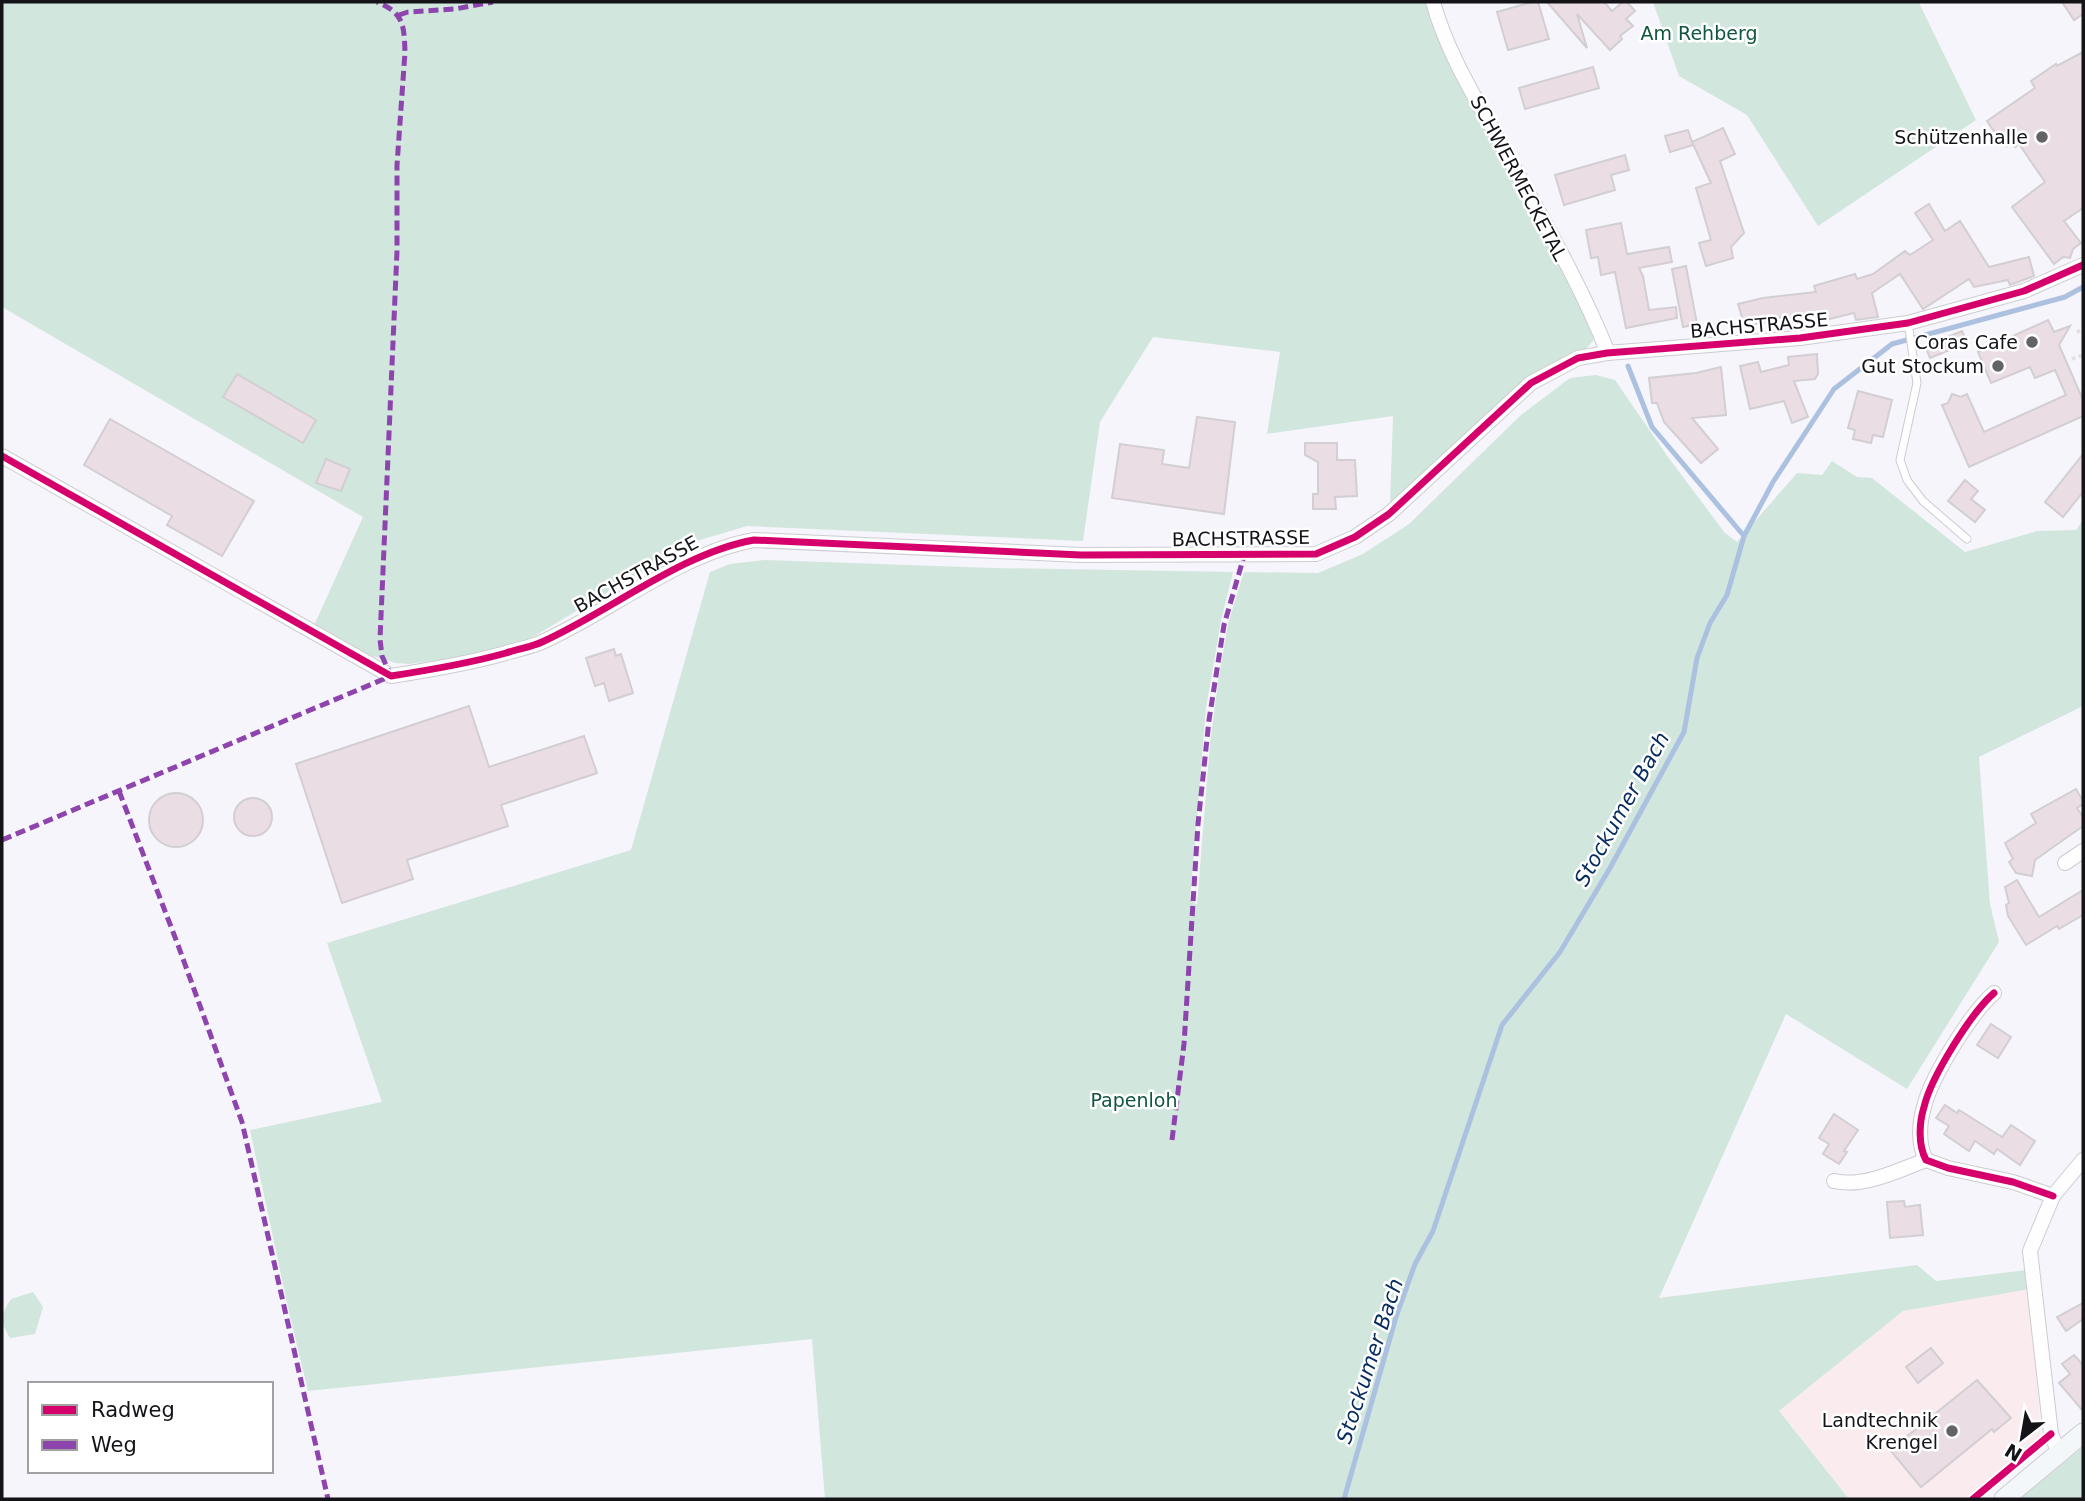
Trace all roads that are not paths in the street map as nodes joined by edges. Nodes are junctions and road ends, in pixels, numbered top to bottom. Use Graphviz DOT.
graph roads {
  1 [pos="1433,2"];
  2 [pos="2083,265"];
  3 [pos="1909,329"];
  4 [pos="1608,353"];
  5 [pos="2,456"];
  6 [pos="1966,539"];
  7 [pos="2083,851"];
  8 [pos="2065,863"];
  9 [pos="1994,993"];
  10 [pos="1926,1160"];
  11 [pos="2083,1160"];
  12 [pos="1834,1181"];
  13 [pos="2053,1196"];
  14 [pos="2083,1433"];
  15 [pos="2059,1453"];
  16 [pos="2004,1499"];
  1 -- 4 [label="street, SCHWERMECKETAL"];
  2 -- 3 [label="street, BACHSTRASSE"];
  3 -- 4 [label="street, BACHSTRASSE"];
  3 -- 6 [label="lane"];
  4 -- 5 [label="street, BACHSTRASSE"];
  7 -- 8 [label="street"];
  9 -- 10 [label="street"];
  10 -- 12 [label="street"];
  10 -- 13 [label="street"];
  11 -- 13 [label="street"];
  13 -- 15 [label="street"];
  14 -- 15 [label="main road"];
  15 -- 16 [label="main road"];
}
